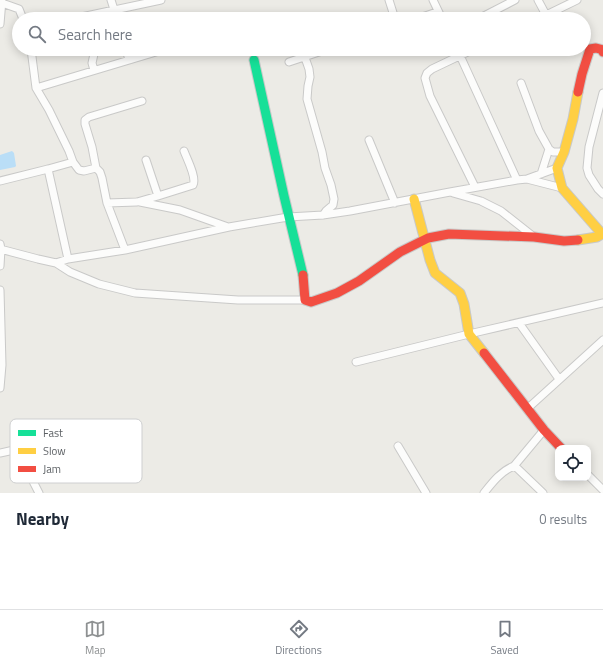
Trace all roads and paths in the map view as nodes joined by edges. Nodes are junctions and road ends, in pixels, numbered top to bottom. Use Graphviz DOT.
graph roads {
  1 [pos="18,0"];
  2 [pos="111,0"];
  3 [pos="161,0"];
  4 [pos="389,0"];
  5 [pos="433,0"];
  6 [pos="515,0"];
  7 [pos="538,0"];
  8 [pos="577,0"];
  9 [pos="2,1"];
  10 [pos="19,9"];
  11 [pos="114,10"];
  12 [pos="20,12"];
  13 [pos="106,12"];
  14 [pos="393,12"];
  15 [pos="437,12"];
  16 [pos="492,12"];
  17 [pos="544,12"];
  18 [pos="552,12"];
  19 [pos="0,22"];
  20 [pos="591,49"];
  21 [pos="603,52"];
  22 [pos="32,56"];
  23 [pos="94,56"];
  24 [pos="128,56"];
  25 [pos="142,56"];
  26 [pos="308,56"];
  27 [pos="452,56"];
  28 [pos="460,56"];
  29 [pos="588,56"];
  30 [pos="305,57"];
  31 [pos="129,60"];
  32 [pos="254,60"];
  33 [pos="290,62"];
  34 [pos="94,70"];
  35 [pos="521,83"];
  36 [pos="36,88"];
  37 [pos="603,93"];
  38 [pos="142,101"];
  39 [pos="369,140"];
  40 [pos="549,149"];
  41 [pos="184,151"];
  42 [pos="564,152"];
  43 [pos="146,160"];
  44 [pos="73,162"];
  45 [pos="96,168"];
  46 [pos="557,168"];
  47 [pos="48,169"];
  48 [pos="541,174"];
  49 [pos="527,179"];
  50 [pos="517,180"];
  51 [pos="0,181"];
  52 [pos="476,187"];
  53 [pos="562,188"];
  54 [pos="450,192"];
  55 [pos="603,194"];
  56 [pos="158,196"];
  57 [pos="414,199"];
  58 [pos="137,202"];
  59 [pos="107,203"];
  60 [pos="395,203"];
  61 [pos="323,215"];
  62 [pos="288,217"];
  63 [pos="229,227"];
  64 [pos="603,234"];
  65 [pos="534,237"];
  66 [pos="425,240"];
  67 [pos="0,247"];
  68 [pos="125,250"];
  69 [pos="68,258"];
  70 [pos="56,263"];
  71 [pos="0,266"];
  72 [pos="0,290"];
  73 [pos="305,300"];
  74 [pos="603,303"];
  75 [pos="519,323"];
  76 [pos="469,334"];
  77 [pos="603,340"];
  78 [pos="356,362"];
  79 [pos="559,379"];
  80 [pos="0,388"];
  81 [pos="527,409"];
  82 [pos="544,430"];
  83 [pos="558,445"];
  84 [pos="398,446"];
  85 [pos="10,451"];
  86 [pos="0,453"];
  87 [pos="514,466"];
  88 [pos="591,478"];
  89 [pos="34,483"];
  90 [pos="603,490"];
  91 [pos="39,493"];
  92 [pos="426,493"];
  93 [pos="484,493"];
  94 [pos="543,493"];
  1 -- 10 [label="street"];
  2 -- 11 [label="street"];
  3 -- 11 [label="street"];
  4 -- 14 [label="street"];
  5 -- 15 [label="street"];
  6 -- 16 [label="street"];
  7 -- 17 [label="street"];
  8 -- 18 [label="street"];
  9 -- 10 [label="street"];
  9 -- 19 [label="street"];
  10 -- 12 [label="street"];
  11 -- 13 [label="street"];
  20 -- 21 [label="street"];
  22 -- 36 [label="street"];
  23 -- 34 [label="street"];
  24 -- 31 [label="street"];
  25 -- 31 [label="street"];
  26 -- 30 [label="street"];
  27 -- 52 [label="street"];
  28 -- 50 [label="street"];
  29 -- 42 [label="street"];
  30 -- 33 [label="street"];
  30 -- 61 [label="street"];
  31 -- 34 [label="street"];
  32 -- 62 [label="street"];
  34 -- 36 [label="street"];
  35 -- 40 [label="street"];
  36 -- 44 [label="street"];
  37 -- 55 [label="street"];
  38 -- 45 [label="street"];
  39 -- 60 [label="street"];
  40 -- 42 [label="street"];
  40 -- 48 [label="street"];
  41 -- 56 [label="street"];
  42 -- 46 [label="street"];
  43 -- 56 [label="street"];
  44 -- 45 [label="street"];
  44 -- 47 [label="street"];
  45 -- 59 [label="street"];
  46 -- 48 [label="street"];
  46 -- 53 [label="street"];
  47 -- 51 [label="street"];
  47 -- 69 [label="street"];
  48 -- 49 [label="street"];
  49 -- 50 [label="street"];
  49 -- 53 [label="street"];
  50 -- 52 [label="street"];
  52 -- 54 [label="street"];
  53 -- 64 [label="street"];
  54 -- 57 [label="street"];
  54 -- 65 [label="street"];
  56 -- 58 [label="street"];
  57 -- 60 [label="street"];
  57 -- 66 [label="street"];
  58 -- 59 [label="street"];
  58 -- 63 [label="street"];
  59 -- 68 [label="street"];
  60 -- 61 [label="street"];
  61 -- 62 [label="street"];
  62 -- 63 [label="street"];
  62 -- 73 [label="street"];
  63 -- 68 [label="street"];
  64 -- 65 [label="street"];
  65 -- 66 [label="street"];
  66 -- 73 [label="street"];
  66 -- 76 [label="street"];
  67 -- 70 [label="street"];
  67 -- 71 [label="street"];
  68 -- 69 [label="street"];
  69 -- 70 [label="street"];
  70 -- 73 [label="street"];
  72 -- 80 [label="street"];
  74 -- 75 [label="street"];
  75 -- 76 [label="street"];
  75 -- 79 [label="street"];
  76 -- 78 [label="street"];
  76 -- 81 [label="street"];
  77 -- 79 [label="street"];
  79 -- 81 [label="street"];
  81 -- 82 [label="street"];
  82 -- 83 [label="street"];
  82 -- 87 [label="street"];
  84 -- 92 [label="street"];
  85 -- 86 [label="street"];
  87 -- 93 [label="street"];
  87 -- 94 [label="street"];
  88 -- 90 [label="street"];
  89 -- 91 [label="street"];
}
